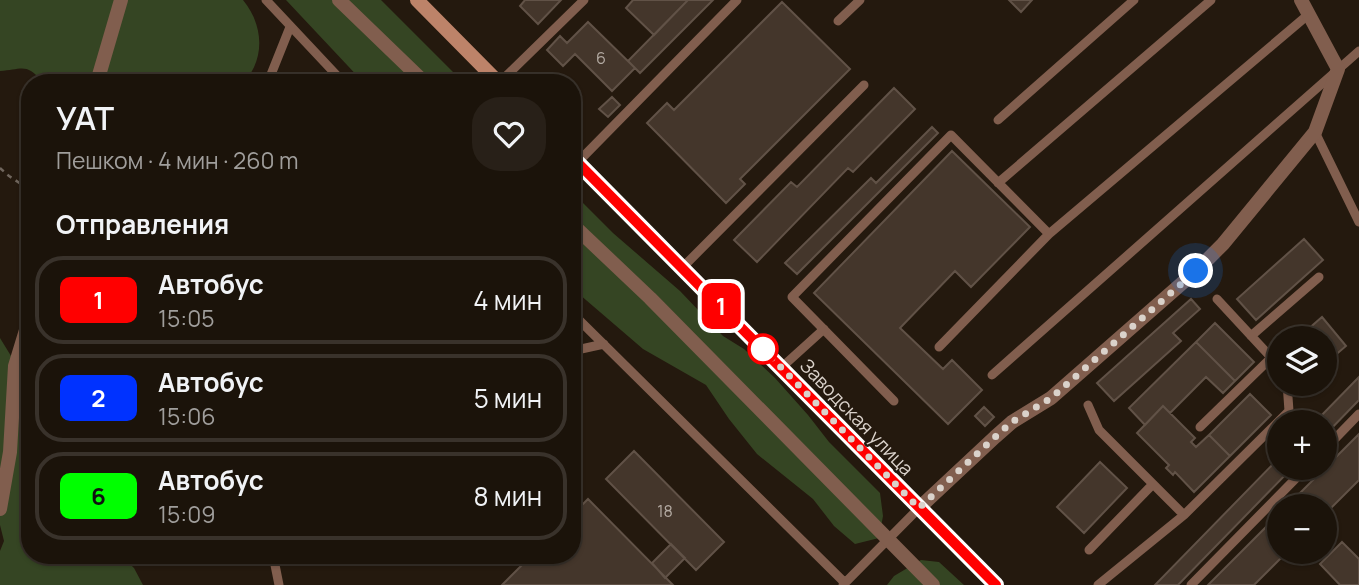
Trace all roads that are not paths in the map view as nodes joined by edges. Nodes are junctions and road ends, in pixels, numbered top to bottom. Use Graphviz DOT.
graph roads {
  1 [pos="121,0"];
  2 [pos="266,0"];
  3 [pos="339,0"];
  4 [pos="417,0"];
  5 [pos="584,0"];
  6 [pos="737,0"];
  7 [pos="860,0"];
  8 [pos="1134,0"];
  9 [pos="1211,0"];
  10 [pos="1301,0"];
  11 [pos="1308,14"];
  12 [pos="838,21"];
  13 [pos="289,27"];
  14 [pos="1359,51"];
  15 [pos="1338,69"];
  16 [pos="99,74"];
  17 [pos="271,74"];
  18 [pos="335,74"];
  19 [pos="416,74"];
  20 [pos="491,74"];
  21 [pos="507,74"];
  22 [pos="864,85"];
  23 [pos="998,120"];
  24 [pos="1315,132"];
  25 [pos="581,154"];
  26 [pos="581,166"];
  27 [pos="998,183"];
  28 [pos="1359,222"];
  29 [pos="581,233"];
  30 [pos="1049,234"];
  31 [pos="682,268"];
  32 [pos="1319,277"];
  33 [pos="1217,299"];
  34 [pos="581,322"];
  35 [pos="824,329"];
  36 [pos="1251,336"];
  37 [pos="604,344"];
  38 [pos="939,347"];
  39 [pos="21,348"];
  40 [pos="581,349"];
  41 [pos="1267,354"];
  42 [pos="1267,362"];
  43 [pos="782,367"];
  44 [pos="992,375"];
  45 [pos="1288,396"];
  46 [pos="894,401"];
  47 [pos="1088,405"];
  48 [pos="1359,414"];
  49 [pos="1200,428"];
  50 [pos="1337,437"];
  51 [pos="1294,480"];
  52 [pos="1153,484"];
  53 [pos="919,508"];
  54 [pos="0,509"];
  55 [pos="1184,515"];
  56 [pos="888,540"];
  57 [pos="1089,550"];
  58 [pos="275,564"];
  59 [pos="844,584"];
  60 [pos="279,585"];
  61 [pos="933,585"];
  62 [pos="996,585"];
  63 [pos="1098,585"];
  64 [pos="1191,585"];
  1 -- 16 [label="street"];
  2 -- 13 [label="lane"];
  3 -- 19 [label="street"];
  4 -- 20 [label="main road"];
  5 -- 21 [label="lane"];
  6 -- 25 [label="lane"];
  7 -- 12 [label="lane"];
  8 -- 23 [label="lane"];
  9 -- 27 [label="lane"];
  10 -- 11 [label="street"];
  11 -- 15 [label="street"];
  11 -- 30 [label="lane"];
  13 -- 17 [label="lane"];
  13 -- 18 [label="lane"];
  14 -- 15 [label="lane"];
  15 -- 24 [label="street"];
  15 -- 44 [label="lane"];
  22 -- 31 [label="lane"];
  24 -- 28 [label="lane"];
  24 -- 53 [label="street"];
  26 -- 31 [label="main road, Заводская улица"];
  27 -- 30 [label="lane"];
  27 -- 35 [label="lane"];
  29 -- 56 [label="street"];
  30 -- 38 [label="lane"];
  31 -- 43 [label="main road, Заводская улица"];
  32 -- 36 [label="lane"];
  33 -- 36 [label="lane"];
  34 -- 37 [label="lane"];
  35 -- 43 [label="lane"];
  35 -- 46 [label="lane"];
  36 -- 41 [label="lane"];
  37 -- 40 [label="lane"];
  37 -- 59 [label="lane"];
  39 -- 54 [label="street"];
  42 -- 49 [label="lane"];
  43 -- 53 [label="main road, Заводская улица"];
  45 -- 55 [label="lane"];
  47 -- 52 [label="lane"];
  48 -- 50 [label="lane"];
  51 -- 64 [label="lane"];
  52 -- 55 [label="lane"];
  52 -- 57 [label="lane"];
  53 -- 56 [label="lane"];
  53 -- 62 [label="main road, Заводская улица"];
  55 -- 63 [label="lane"];
  56 -- 59 [label="lane"];
  56 -- 61 [label="street"];
  58 -- 60 [label="lane"];
}
